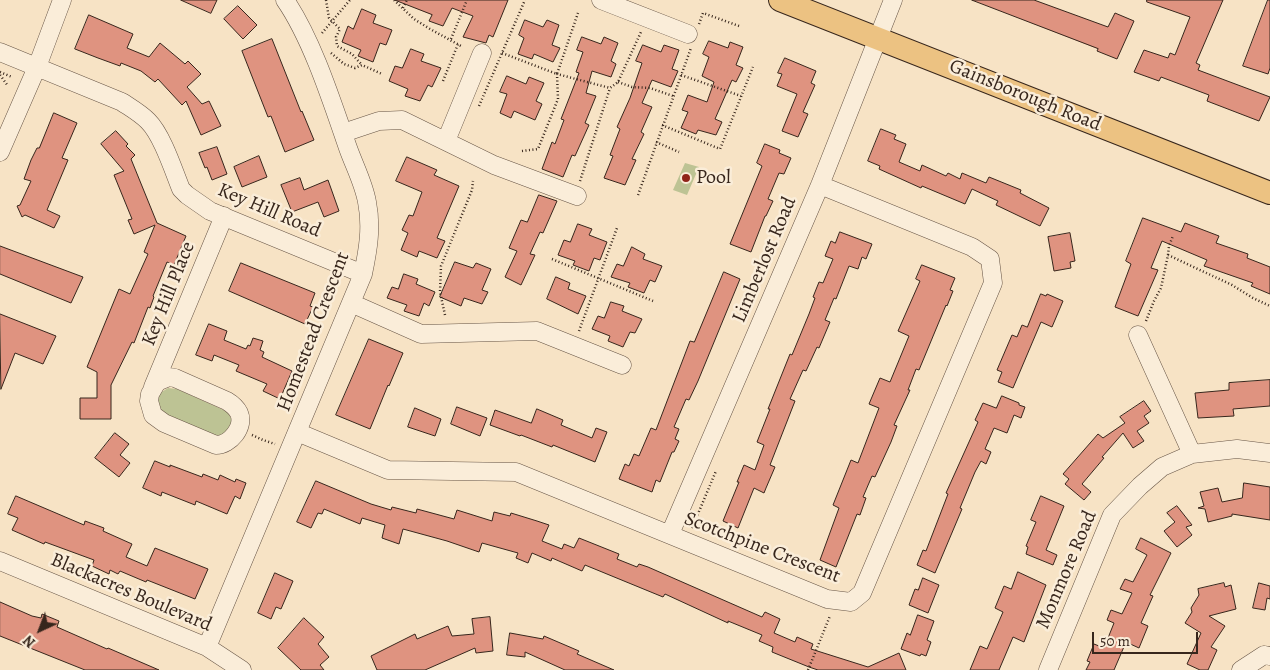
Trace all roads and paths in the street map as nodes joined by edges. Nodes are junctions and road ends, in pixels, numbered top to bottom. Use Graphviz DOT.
graph roads {
  1 [pos="62,0"];
  2 [pos="285,0"];
  3 [pos="326,0"];
  4 [pos="350,0"];
  5 [pos="394,0"];
  6 [pos="407,0"];
  7 [pos="467,0"];
  8 [pos="525,0"];
  9 [pos="601,0"];
  10 [pos="780,0"];
  11 [pos="892,0"];
  12 [pos="403,8"];
  13 [pos="578,13"];
  14 [pos="332,22"];
  15 [pos="739,26"];
  16 [pos="643,28"];
  17 [pos="322,33"];
  18 [pos="693,35"];
  19 [pos="878,38"];
  20 [pos="451,39"];
  21 [pos="329,51"];
  22 [pos="0,52"];
  23 [pos="482,53"];
  24 [pos="502,53"];
  25 [pos="362,65"];
  26 [pos="37,67"];
  27 [pos="753,67"];
  28 [pos="0,73"];
  29 [pos="382,74"];
  30 [pos="558,74"];
  31 [pos="681,75"];
  32 [pos="12,77"];
  33 [pos="443,81"];
  34 [pos="618,82"];
  35 [pos="8,86"];
  36 [pos="610,88"];
  37 [pos="673,96"];
  38 [pos="741,96"];
  39 [pos="479,106"];
  40 [pos="662,125"];
  41 [pos="343,133"];
  42 [pos="446,141"];
  43 [pos="656,142"];
  44 [pos="522,151"];
  45 [pos="0,152"];
  46 [pos="679,152"];
  47 [pos="473,181"];
  48 [pos="820,185"];
  49 [pos="578,191"];
  50 [pos="1270,192"];
  51 [pos="638,195"];
  52 [pos="224,216"];
  53 [pos="617,228"];
  54 [pos="1173,236"];
  55 [pos="1168,255"];
  56 [pos="552,260"];
  57 [pos="363,274"];
  58 [pos="599,279"];
  59 [pos="653,301"];
  60 [pos="351,303"];
  61 [pos="1270,306"];
  62 [pos="445,314"];
  63 [pos="579,332"];
  64 [pos="1138,335"];
  65 [pos="622,365"];
  66 [pos="153,388"];
  67 [pos="298,432"];
  68 [pos="249,433"];
  69 [pos="279,445"];
  70 [pos="1192,454"];
  71 [pos="1270,454"];
  72 [pos="670,534"];
  73 [pos="0,561"];
  74 [pos="836,600"];
  75 [pos="206,647"];
  76 [pos="1270,656"];
  77 [pos="242,670"];
  78 [pos="808,670"];
  79 [pos="1048,670"];
  80 [pos="1241,670"];
  1 -- 26 [label="street"];
  2 -- 41 [label="street, Homestead Crescent"];
  3 -- 14 [label="path"];
  4 -- 14 [label="path"];
  5 -- 12 [label="path"];
  6 -- 12 [label="path"];
  7 -- 20 [label="path"];
  8 -- 24 [label="path"];
  9 -- 18 [label="street"];
  10 -- 19 [label="main road, Gainsborough Road"];
  11 -- 19 [label="street, Limberlost Road"];
  12 -- 20 [label="path"];
  13 -- 30 [label="path"];
  14 -- 17 [label="path"];
  14 -- 25 [label="path"];
  15 -- 18 [label="path"];
  16 -- 34 [label="path"];
  18 -- 31 [label="path"];
  19 -- 48 [label="street, Limberlost Road"];
  19 -- 50 [label="main road, Gainsborough Road"];
  20 -- 33 [label="path"];
  21 -- 25 [label="path"];
  22 -- 26 [label="street, Key Hill Road"];
  23 -- 42 [label="street"];
  24 -- 30 [label="path"];
  24 -- 39 [label="path"];
  25 -- 29 [label="path"];
  26 -- 45 [label="street"];
  26 -- 52 [label="street, Key Hill Road"];
  27 -- 38 [label="path"];
  28 -- 32 [label="path"];
  28 -- 35 [label="path"];
  30 -- 36 [label="path"];
  30 -- 44 [label="path"];
  31 -- 37 [label="path"];
  31 -- 38 [label="path"];
  34 -- 36 [label="path"];
  34 -- 37 [label="path"];
  36 -- 49 [label="path"];
  37 -- 40 [label="path"];
  38 -- 40 [label="path"];
  40 -- 43 [label="path"];
  41 -- 42 [label="street"];
  41 -- 57 [label="street, Homestead Crescent"];
  42 -- 49 [label="street"];
  43 -- 46 [label="path"];
  43 -- 51 [label="path"];
  47 -- 62 [label="path"];
  48 -- 72 [label="street, Limberlost Road"];
  48 -- 74 [label="street, Scotchpine Crescent"];
  52 -- 57 [label="street, Key Hill Road"];
  52 -- 66 [label="street, Key Hill Place"];
  53 -- 58 [label="path"];
  54 -- 55 [label="path"];
  55 -- 61 [label="path"];
  55 -- 64 [label="path"];
  56 -- 58 [label="path"];
  57 -- 60 [label="street, Homestead Crescent"];
  58 -- 59 [label="path"];
  58 -- 63 [label="path"];
  60 -- 65 [label="street"];
  60 -- 67 [label="street, Homestead Crescent"];
  64 -- 70 [label="street"];
  66 -- 66 [label="street, Key Hill Place"];
  67 -- 72 [label="street, Scotchpine Crescent"];
  67 -- 75 [label="street, Homestead Crescent"];
  68 -- 69 [label="path"];
  70 -- 71 [label="street, Monmore Road"];
  70 -- 79 [label="street, Monmore Road"];
  72 -- 74 [label="street, Scotchpine Crescent"];
  73 -- 75 [label="street, Blackacres Boulevard"];
  74 -- 78 [label="path"];
  75 -- 77 [label="street, Blackacres Boulevard"];
  76 -- 80 [label="street"];
}
